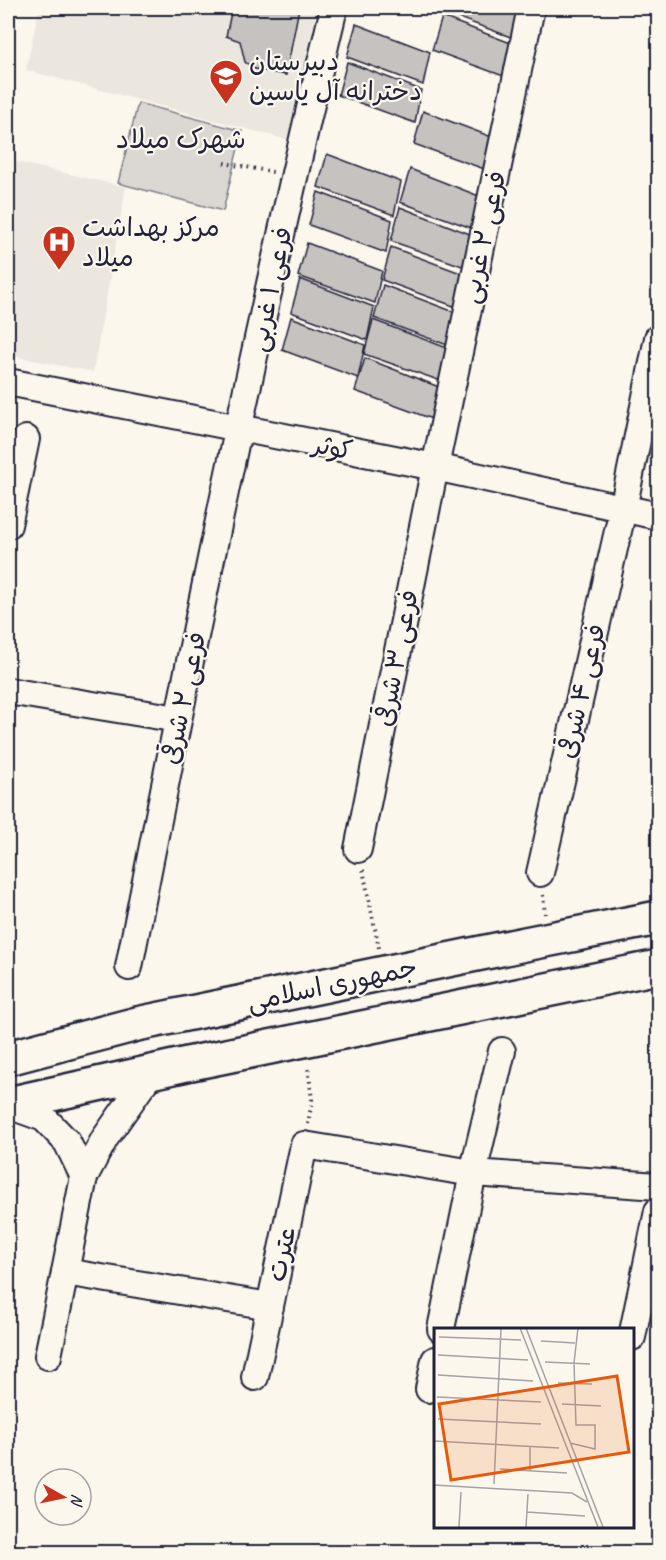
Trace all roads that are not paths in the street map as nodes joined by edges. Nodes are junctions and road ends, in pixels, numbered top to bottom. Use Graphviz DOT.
graph roads {
  1 [pos="334,8"];
  2 [pos="531,8"];
  3 [pos="658,338"];
  4 [pos="8,382"];
  5 [pos="239,429"];
  6 [pos="26,439"];
  7 [pos="435,467"];
  8 [pos="622,509"];
  9 [pos="658,516"];
  10 [pos="8,525"];
  11 [pos="8,692"];
  12 [pos="178,719"];
  13 [pos="358,849"];
  14 [pos="540,873"];
  15 [pos="658,918"];
  16 [pos="129,967"];
  17 [pos="658,967"];
  18 [pos="178,1016"];
  19 [pos="137,1024"];
  20 [pos="502,1051"];
  21 [pos="8,1058"];
  22 [pos="187,1064"];
  23 [pos="152,1071"];
  24 [pos="8,1105"];
  25 [pos="473,1173"];
  26 [pos="84,1177"];
  27 [pos="658,1186"];
  28 [pos="658,1210"];
  29 [pos="65,1272"];
  30 [pos="270,1306"];
  31 [pos="441,1328"];
  32 [pos="633,1332"];
  33 [pos="48,1356"];
  34 [pos="434,1365"];
  35 [pos="255,1377"];
  36 [pos="429,1389"];
  1 -- 5 [label="street, فرعی ۱ غربی"];
  2 -- 7 [label="street, فرعی ۲ غربی"];
  3 -- 8 [label="street, فرعی ۴ شرقی"];
  4 -- 5 [label="street, کوثر"];
  5 -- 7 [label="street, کوثر"];
  5 -- 12 [label="street, فرعی ۲ شرقی"];
  6 -- 10 [label="street"];
  7 -- 8 [label="street, کوثر"];
  7 -- 13 [label="street, فرعی ۳ شرقی"];
  8 -- 9 [label="street, کوثر"];
  8 -- 14 [label="street, فرعی ۴ شرقی"];
  11 -- 12 [label="street"];
  12 -- 16 [label="street, فرعی ۲ شرقی"];
  15 -- 18 [label="main road, جمهوری اسلامی"];
  17 -- 22 [label="main road, جمهوری اسلامی"];
  18 -- 19 [label="main road, جمهوری اسلامی"];
  18 -- 22 [label="main road"];
  19 -- 21 [label="main road, جمهوری اسلامی"];
  19 -- 23 [label="main road"];
  20 -- 25 [label="street"];
  22 -- 23 [label="main road, جمهوری اسلامی"];
  23 -- 24 [label="main road, جمهوری اسلامی"];
  23 -- 26 [label="street"];
  24 -- 26 [label="street"];
  25 -- 27 [label="street"];
  25 -- 30 [label="street, عترت"];
  25 -- 31 [label="street"];
  26 -- 29 [label="street"];
  28 -- 32 [label="street"];
  29 -- 30 [label="street, عترت"];
  29 -- 33 [label="street"];
  30 -- 35 [label="street"];
  34 -- 36 [label="street"];
}
